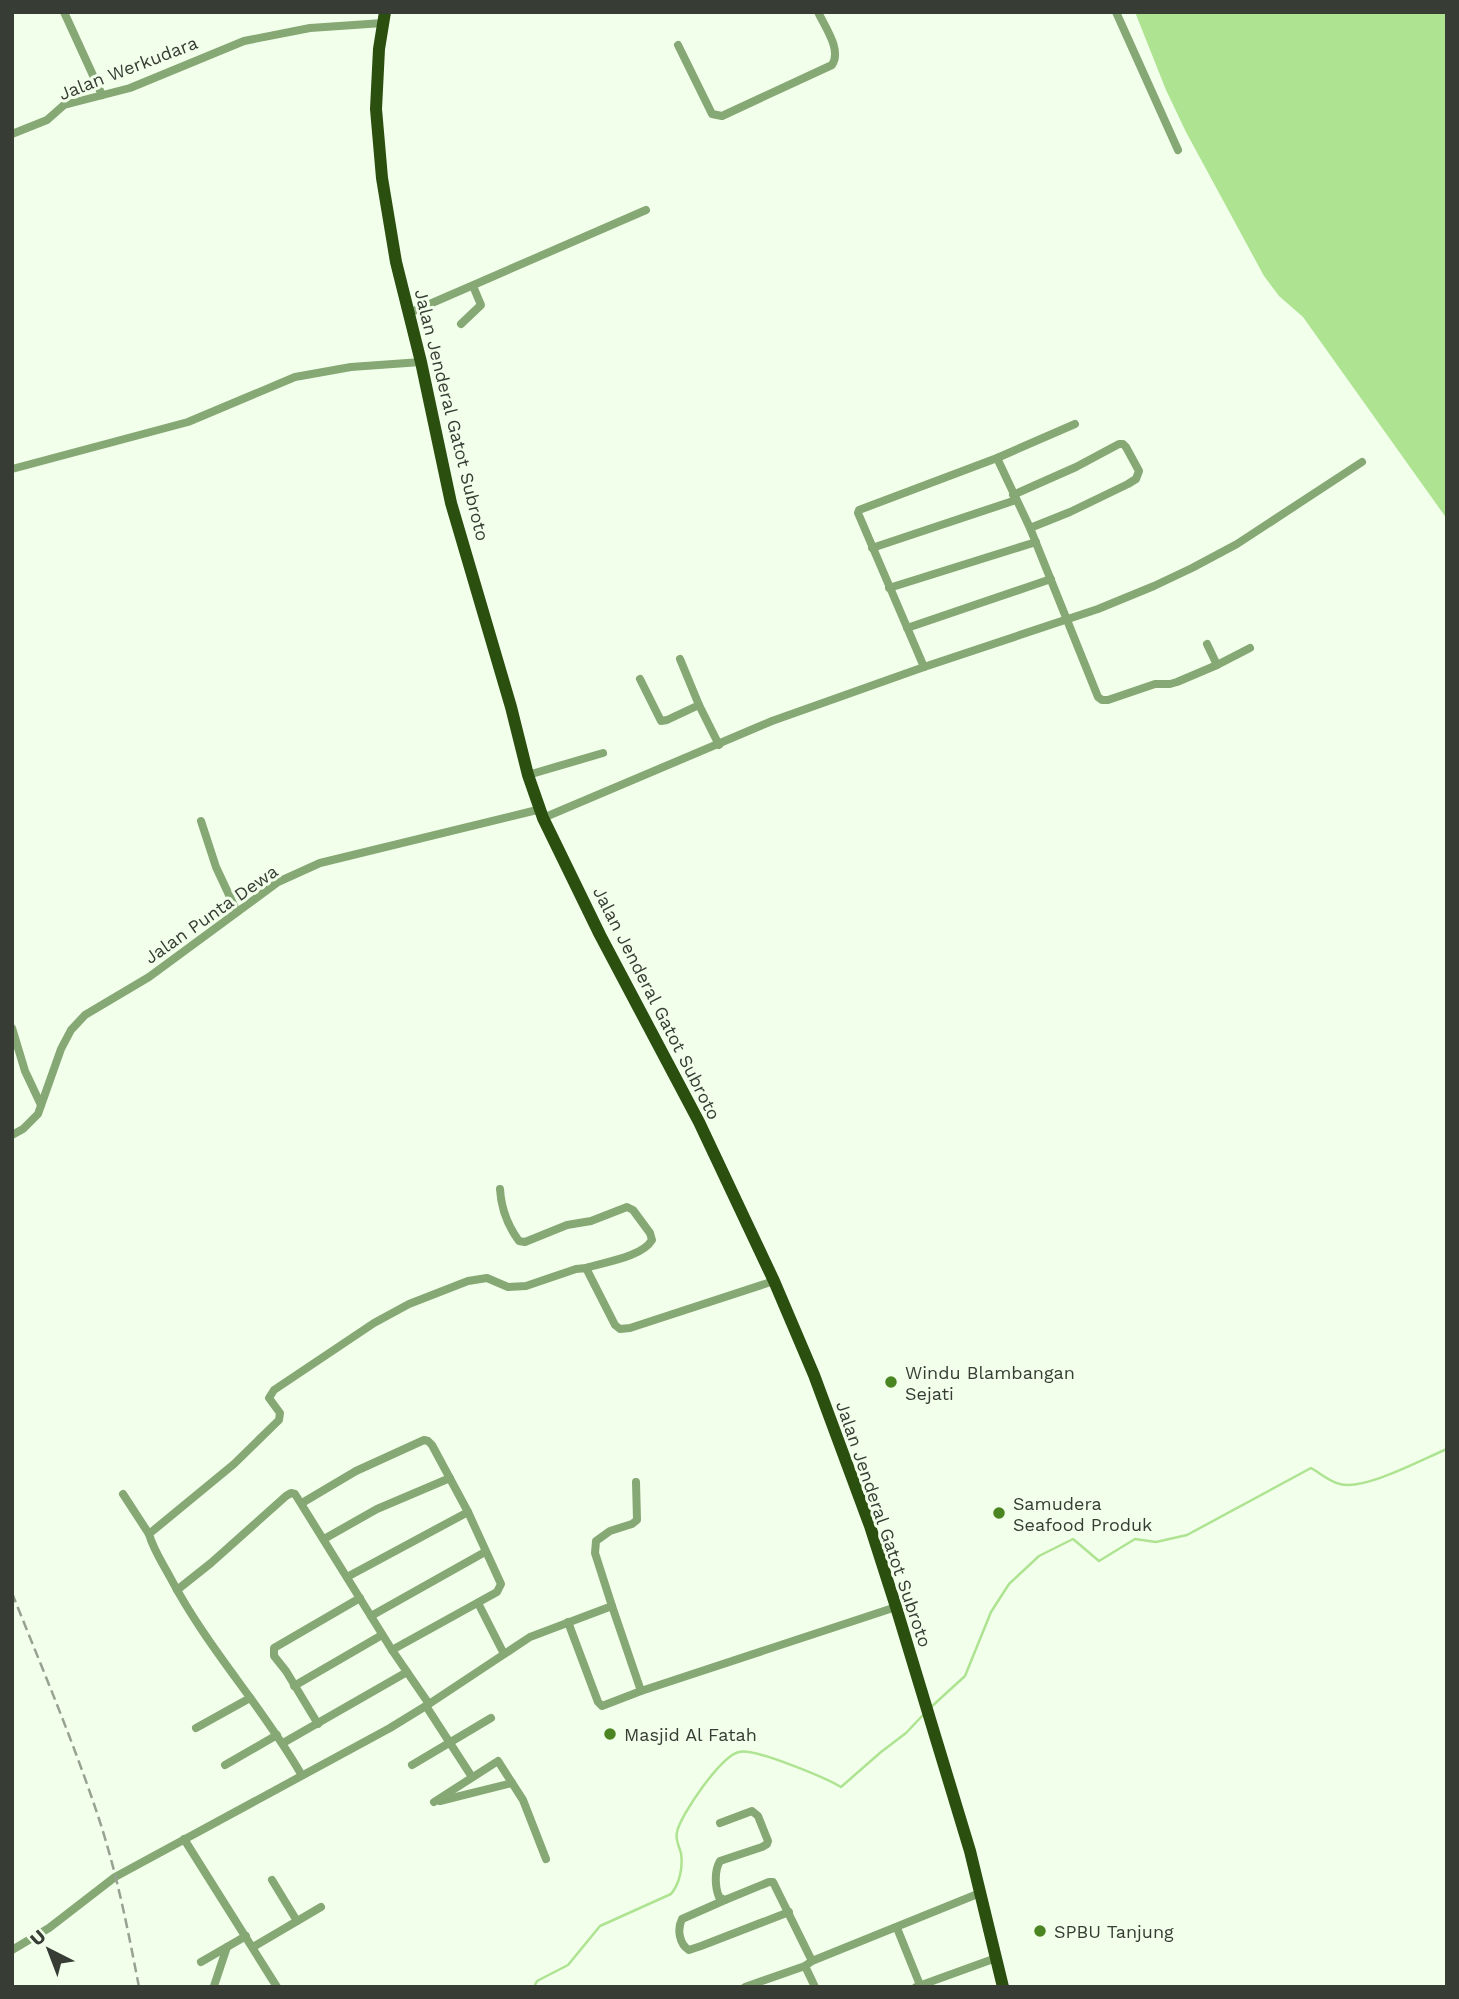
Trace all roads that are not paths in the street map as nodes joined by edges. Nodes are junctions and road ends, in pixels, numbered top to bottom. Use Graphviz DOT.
graph roads {
  1 [pos="64,12"];
  2 [pos="818,12"];
  3 [pos="1115,12"];
  4 [pos="384,18"];
  5 [pos="678,45"];
  6 [pos="102,95"];
  7 [pos="12,134"];
  8 [pos="1178,150"];
  9 [pos="646,210"];
  10 [pos="472,286"];
  11 [pos="410,313"];
  12 [pos="461,324"];
  13 [pos="421,362"];
  14 [pos="1075,424"];
  15 [pos="997,458"];
  16 [pos="1362,462"];
  17 [pos="12,469"];
  18 [pos="1015,498"];
  19 [pos="1030,528"];
  20 [pos="1036,542"];
  21 [pos="872,548"];
  22 [pos="1051,579"];
  23 [pos="889,589"];
  24 [pos="1067,618"];
  25 [pos="906,628"];
  26 [pos="1207,644"];
  27 [pos="1250,648"];
  28 [pos="680,659"];
  29 [pos="1217,666"];
  30 [pos="924,667"];
  31 [pos="640,679"];
  32 [pos="699,705"];
  33 [pos="719,745"];
  34 [pos="603,753"];
  35 [pos="527,775"];
  36 [pos="542,813"];
  37 [pos="201,821"];
  38 [pos="237,912"];
  39 [pos="12,1028"];
  40 [pos="41,1105"];
  41 [pos="12,1135"];
  42 [pos="500,1189"];
  43 [pos="586,1268"];
  44 [pos="774,1281"];
  45 [pos="450,1478"];
  46 [pos="636,1482"];
  47 [pos="123,1494"];
  48 [pos="302,1503"];
  49 [pos="468,1512"];
  50 [pos="149,1534"];
  51 [pos="324,1539"];
  52 [pos="485,1552"];
  53 [pos="347,1577"];
  54 [pos="177,1590"];
  55 [pos="360,1598"];
  56 [pos="478,1603"];
  57 [pos="612,1606"];
  58 [pos="896,1607"];
  59 [pos="371,1616"];
  60 [pos="568,1622"];
  61 [pos="382,1635"];
  62 [pos="392,1650"];
  63 [pos="504,1654"];
  64 [pos="407,1672"];
  65 [pos="294,1686"];
  66 [pos="641,1691"];
  67 [pos="250,1698"];
  68 [pos="428,1705"];
  69 [pos="491,1717"];
  70 [pos="318,1724"];
  71 [pos="196,1728"];
  72 [pos="277,1735"];
  73 [pos="450,1742"];
  74 [pos="283,1743"];
  75 [pos="225,1765"];
  76 [pos="412,1765"];
  77 [pos="301,1774"];
  78 [pos="472,1777"];
  79 [pos="512,1783"];
  80 [pos="720,1823"];
  81 [pos="184,1839"];
  82 [pos="546,1859"];
  83 [pos="272,1880"];
  84 [pos="980,1893"];
  85 [pos="725,1900"];
  86 [pos="321,1907"];
  87 [pos="789,1912"];
  88 [pos="297,1921"];
  89 [pos="897,1928"];
  90 [pos="246,1936"];
  91 [pos="227,1947"];
  92 [pos="253,1947"];
  93 [pos="12,1950"];
  94 [pos="996,1958"];
  95 [pos="201,1962"];
  96 [pos="808,1963"];
  97 [pos="214,1986"];
  98 [pos="918,1986"];
  99 [pos="277,1987"];
  100 [pos="745,1987"];
  101 [pos="815,1987"];
  102 [pos="1003,1987"];
  1 -- 6 [label="street"];
  2 -- 5 [label="street"];
  3 -- 8 [label="street"];
  4 -- 6 [label="street, Jalan Werkudara"];
  4 -- 11 [label="highway, Jalan Jenderal Gatot Subroto"];
  6 -- 7 [label="street, Jalan Werkudara"];
  9 -- 10 [label="street"];
  10 -- 11 [label="street"];
  10 -- 12 [label="street"];
  11 -- 13 [label="highway, Jalan Jenderal Gatot Subroto"];
  13 -- 17 [label="street"];
  13 -- 35 [label="highway, Jalan Jenderal Gatot Subroto"];
  14 -- 15 [label="street"];
  15 -- 18 [label="street"];
  15 -- 21 [label="street"];
  16 -- 24 [label="street, Jalan Punta Dewa"];
  18 -- 19 [label="street"];
  18 -- 19 [label="street"];
  18 -- 21 [label="street"];
  19 -- 20 [label="street"];
  20 -- 22 [label="street"];
  20 -- 23 [label="street"];
  21 -- 23 [label="street"];
  22 -- 24 [label="street"];
  22 -- 25 [label="street"];
  23 -- 25 [label="street"];
  24 -- 29 [label="street"];
  24 -- 30 [label="street, Jalan Punta Dewa"];
  25 -- 30 [label="street"];
  26 -- 29 [label="street"];
  27 -- 29 [label="street"];
  28 -- 32 [label="street"];
  30 -- 33 [label="street, Jalan Punta Dewa"];
  31 -- 32 [label="street"];
  32 -- 33 [label="street"];
  33 -- 36 [label="street, Jalan Punta Dewa"];
  34 -- 35 [label="street"];
  35 -- 36 [label="highway, Jalan Jenderal Gatot Subroto"];
  36 -- 38 [label="street, Jalan Punta Dewa"];
  36 -- 44 [label="highway, Jalan Jenderal Gatot Subroto"];
  37 -- 38 [label="street"];
  38 -- 40 [label="street, Jalan Punta Dewa"];
  39 -- 40 [label="street"];
  40 -- 41 [label="street"];
  42 -- 43 [label="street"];
  43 -- 44 [label="street"];
  43 -- 50 [label="street"];
  44 -- 58 [label="highway, Jalan Jenderal Gatot Subroto"];
  45 -- 48 [label="street"];
  45 -- 49 [label="street"];
  45 -- 51 [label="street"];
  46 -- 57 [label="street"];
  47 -- 50 [label="street"];
  48 -- 51 [label="street"];
  48 -- 54 [label="street"];
  49 -- 52 [label="street"];
  49 -- 53 [label="street"];
  50 -- 54 [label="street"];
  51 -- 53 [label="street"];
  52 -- 56 [label="street"];
  52 -- 59 [label="street"];
  53 -- 55 [label="street"];
  54 -- 67 [label="street"];
  55 -- 59 [label="street"];
  55 -- 65 [label="street"];
  56 -- 62 [label="street"];
  56 -- 63 [label="street"];
  57 -- 60 [label="street"];
  57 -- 66 [label="street"];
  58 -- 66 [label="street"];
  58 -- 84 [label="highway, Jalan Jenderal Gatot Subroto"];
  59 -- 61 [label="street"];
  60 -- 63 [label="street"];
  60 -- 66 [label="street"];
  61 -- 62 [label="street"];
  61 -- 65 [label="street"];
  62 -- 64 [label="street"];
  63 -- 68 [label="street"];
  64 -- 68 [label="street"];
  64 -- 70 [label="street"];
  65 -- 70 [label="street"];
  67 -- 71 [label="street"];
  67 -- 72 [label="street"];
  68 -- 73 [label="street"];
  68 -- 77 [label="street"];
  69 -- 73 [label="street"];
  70 -- 74 [label="street"];
  72 -- 74 [label="street"];
  72 -- 75 [label="street"];
  73 -- 76 [label="street"];
  73 -- 78 [label="street"];
  74 -- 77 [label="street"];
  77 -- 81 [label="street"];
  78 -- 79 [label="street"];
  78 -- 79 [label="street"];
  79 -- 82 [label="street"];
  80 -- 85 [label="street"];
  81 -- 90 [label="street"];
  81 -- 93 [label="street"];
  83 -- 88 [label="street"];
  84 -- 89 [label="street"];
  84 -- 94 [label="highway, Jalan Jenderal Gatot Subroto"];
  85 -- 87 [label="street"];
  85 -- 87 [label="street"];
  86 -- 88 [label="street"];
  87 -- 96 [label="street"];
  88 -- 92 [label="street"];
  89 -- 96 [label="street"];
  89 -- 98 [label="street"];
  90 -- 91 [label="street"];
  90 -- 92 [label="street"];
  91 -- 95 [label="street"];
  91 -- 97 [label="street"];
  92 -- 99 [label="street"];
  94 -- 98 [label="street"];
  94 -- 102 [label="highway, Jalan Jenderal Gatot Subroto"];
  96 -- 100 [label="street"];
  96 -- 101 [label="street"];
}
